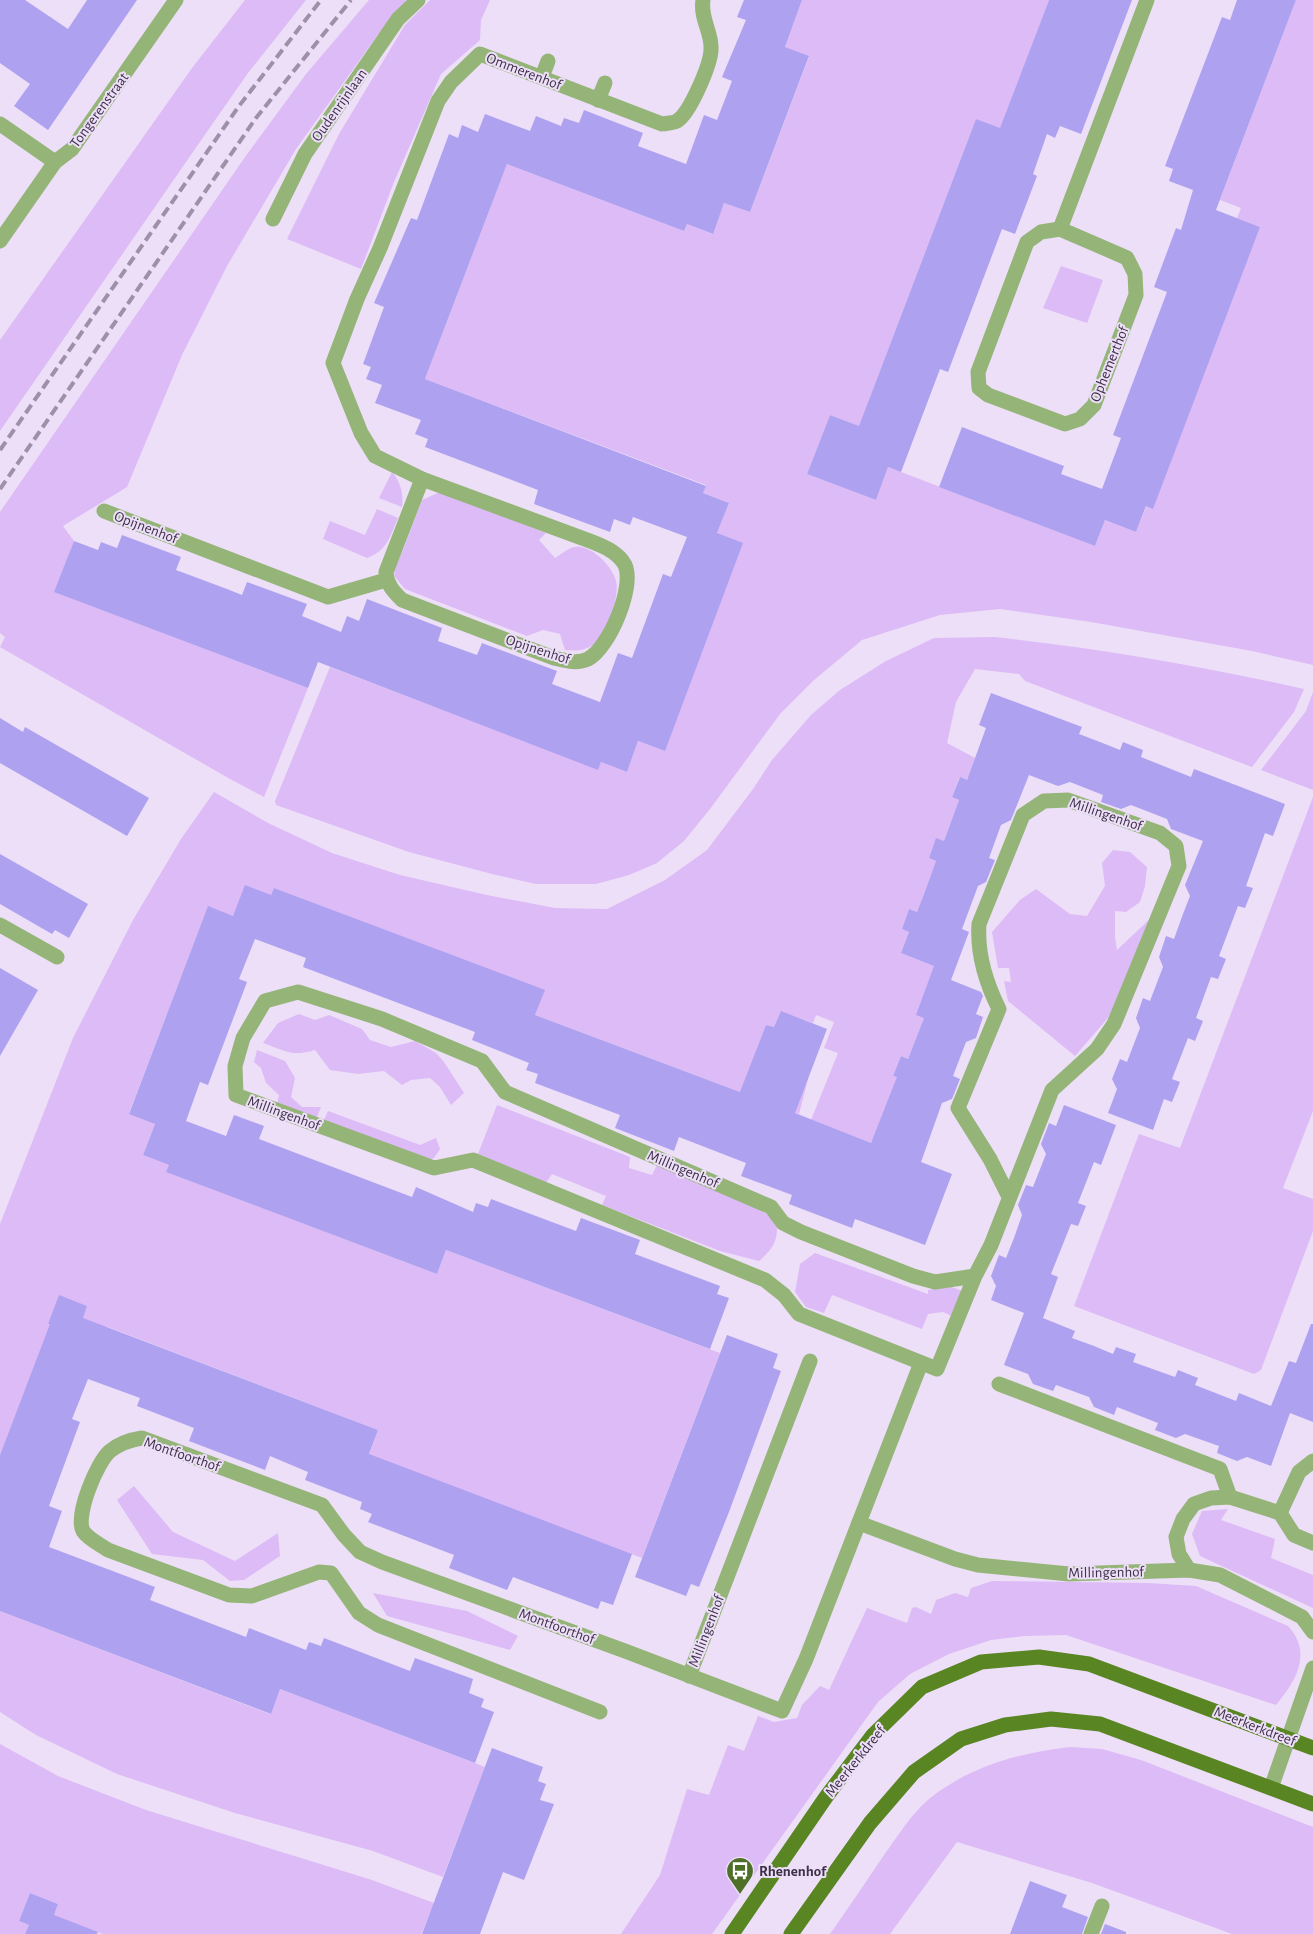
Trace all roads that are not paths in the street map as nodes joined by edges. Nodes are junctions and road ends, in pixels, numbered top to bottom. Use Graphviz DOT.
graph roads {
  1 [pos="176,0"];
  2 [pos="418,0"];
  3 [pos="703,0"];
  4 [pos="1147,0"];
  5 [pos="548,61"];
  6 [pos="542,77"];
  7 [pos="605,83"];
  8 [pos="598,100"];
  9 [pos="0,124"];
  10 [pos="55,162"];
  11 [pos="274,220"];
  12 [pos="1060,229"];
  13 [pos="0,240"];
  14 [pos="357,299"];
  15 [pos="422,479"];
  16 [pos="104,511"];
  17 [pos="386,580"];
  18 [pos="0,925"];
  19 [pos="58,957"];
  20 [pos="1009,1197"];
  21 [pos="975,1276"];
  22 [pos="810,1361"];
  23 [pos="921,1363"];
  24 [pos="998,1384"];
  25 [pos="1313,1461"];
  26 [pos="1230,1497"];
  27 [pos="1280,1513"];
  28 [pos="859,1523"];
  29 [pos="1313,1543"];
  30 [pos="1190,1570"];
  31 [pos="1313,1632"];
  32 [pos="1313,1668"];
  33 [pos="690,1676"];
  34 [pos="600,1712"];
  35 [pos="1287,1738"];
  36 [pos="1313,1748"];
  37 [pos="1271,1788"];
  38 [pos="1313,1804"];
  39 [pos="1102,1906"];
  40 [pos="732,1934"];
  41 [pos="791,1934"];
  42 [pos="1091,1934"];
  1 -- 10 [label="street, Tongerenstraat"];
  2 -- 11 [label="street, Oudenrijnlaan"];
  3 -- 8 [label="street, Ommerenhof"];
  4 -- 12 [label="street"];
  5 -- 6 [label="street"];
  6 -- 8 [label="street, Ommerenhof"];
  6 -- 14 [label="street, Ommerenhof"];
  7 -- 8 [label="street"];
  9 -- 10 [label="street"];
  10 -- 13 [label="street, Tongerenstraat"];
  12 -- 12 [label="street, Ophemerthof"];
  14 -- 15 [label="street, Opijnenhof"];
  15 -- 17 [label="street"];
  15 -- 17 [label="street, Opijnenhof"];
  16 -- 17 [label="street, Opijnenhof"];
  18 -- 19 [label="street"];
  20 -- 20 [label="street, Millingenhof"];
  20 -- 21 [label="street, Millingenhof"];
  21 -- 23 [label="street, Millingenhof"];
  21 -- 23 [label="street, Millingenhof"];
  22 -- 33 [label="street, Millingenhof"];
  23 -- 28 [label="street, Millingenhof"];
  24 -- 26 [label="street"];
  25 -- 27 [label="street"];
  26 -- 27 [label="street"];
  26 -- 30 [label="street"];
  27 -- 29 [label="street"];
  28 -- 30 [label="street, Millingenhof"];
  28 -- 33 [label="street, Millingenhof"];
  30 -- 31 [label="street, Millingenhof"];
  32 -- 35 [label="street"];
  33 -- 34 [label="street, Montfoorthof"];
  35 -- 36 [label="main road, Meerkerkdreef"];
  35 -- 37 [label="street"];
  35 -- 40 [label="main road, Meerkerkdreef"];
  37 -- 38 [label="main road"];
  37 -- 41 [label="main road"];
  39 -- 42 [label="street"];
}
